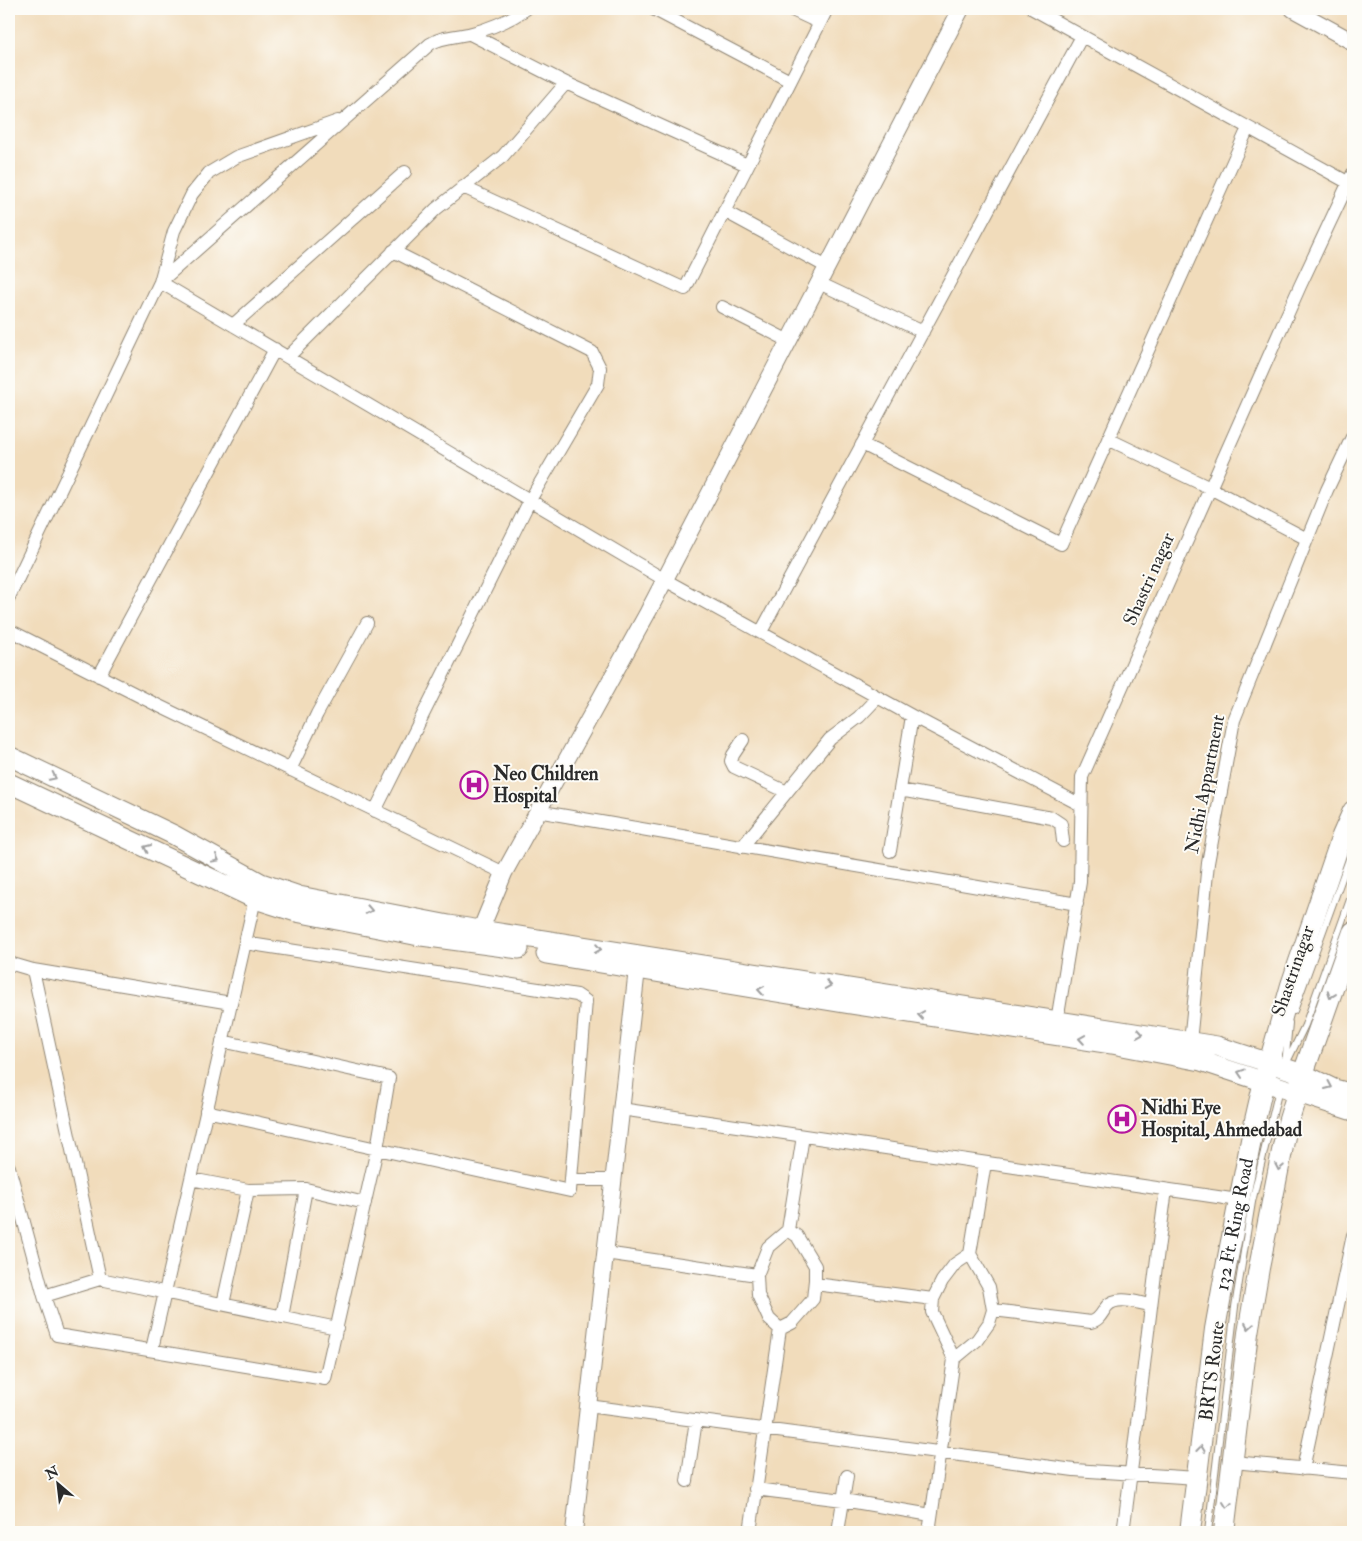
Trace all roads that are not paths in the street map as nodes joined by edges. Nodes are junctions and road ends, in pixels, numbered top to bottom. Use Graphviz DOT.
graph roads {
  1 [pos="526,9"];
  2 [pos="653,9"];
  3 [pos="790,9"];
  4 [pos="827,9"];
  5 [pos="961,9"];
  6 [pos="1033,9"];
  7 [pos="1293,9"];
  8 [pos="820,23"];
  9 [pos="470,34"];
  10 [pos="1082,36"];
  11 [pos="1353,42"];
  12 [pos="790,81"];
  13 [pos="566,83"];
  14 [pos="345,118"];
  15 [pos="1248,128"];
  16 [pos="747,165"];
  17 [pos="405,172"];
  18 [pos="1351,178"];
  19 [pos="463,187"];
  20 [pos="724,211"];
  21 [pos="393,251"];
  22 [pos="827,266"];
  23 [pos="160,282"];
  24 [pos="819,283"];
  25 [pos="722,307"];
  26 [pos="232,325"];
  27 [pos="922,332"];
  28 [pos="789,341"];
  29 [pos="275,350"];
  30 [pos="288,357"];
  31 [pos="1353,435"];
  32 [pos="1108,438"];
  33 [pos="862,444"];
  34 [pos="1210,488"];
  35 [pos="530,500"];
  36 [pos="1307,539"];
  37 [pos="665,580"];
  38 [pos="9,597"];
  39 [pos="367,624"];
  40 [pos="9,630"];
  41 [pos="760,632"];
  42 [pos="98,676"];
  43 [pos="878,697"];
  44 [pos="912,716"];
  45 [pos="743,740"];
  46 [pos="9,756"];
  47 [pos="290,770"];
  48 [pos="9,782"];
  49 [pos="900,790"];
  50 [pos="787,792"];
  51 [pos="1081,806"];
  52 [pos="375,811"];
  53 [pos="1353,811"];
  54 [pos="537,812"];
  55 [pos="1063,841"];
  56 [pos="742,847"];
  57 [pos="1353,848"];
  58 [pos="890,851"];
  59 [pos="504,873"];
  60 [pos="1353,890"];
  61 [pos="255,899"];
  62 [pos="1076,904"];
  63 [pos="1353,932"];
  64 [pos="478,937"];
  65 [pos="245,943"];
  66 [pos="637,962"];
  67 [pos="9,963"];
  68 [pos="33,970"];
  69 [pos="231,1003"];
  70 [pos="1057,1021"];
  71 [pos="222,1041"];
  72 [pos="1190,1042"];
  73 [pos="1283,1077"];
  74 [pos="1353,1094"];
  75 [pos="621,1109"];
  76 [pos="206,1110"];
  77 [pos="1353,1111"];
  78 [pos="803,1136"];
  79 [pos="377,1149"];
  80 [pos="984,1163"];
  81 [pos="9,1167"];
  82 [pos="191,1179"];
  83 [pos="571,1180"];
  84 [pos="613,1180"];
  85 [pos="306,1189"];
  86 [pos="248,1190"];
  87 [pos="1166,1190"];
  88 [pos="1238,1200"];
  89 [pos="365,1203"];
  90 [pos="788,1230"];
  91 [pos="1353,1235"];
  92 [pos="605,1253"];
  93 [pos="970,1254"];
  94 [pos="757,1275"];
  95 [pos="100,1279"];
  96 [pos="815,1284"];
  97 [pos="165,1292"];
  98 [pos="44,1296"];
  99 [pos="932,1299"];
  100 [pos="224,1304"];
  101 [pos="1150,1305"];
  102 [pos="993,1310"];
  103 [pos="282,1316"];
  104 [pos="337,1328"];
  105 [pos="780,1329"];
  106 [pos="152,1349"];
  107 [pos="954,1360"];
  108 [pos="588,1406"];
  109 [pos="696,1420"];
  110 [pos="766,1429"];
  111 [pos="939,1452"];
  112 [pos="1233,1462"];
  113 [pos="1303,1468"];
  114 [pos="1353,1473"];
  115 [pos="1132,1474"];
  116 [pos="847,1476"];
  117 [pos="1198,1478"];
  118 [pos="687,1481"];
  119 [pos="755,1488"];
  120 [pos="843,1500"];
  121 [pos="931,1514"];
  122 [pos="574,1532"];
  123 [pos="750,1532"];
  124 [pos="838,1532"];
  125 [pos="929,1532"];
  126 [pos="1123,1532"];
  127 [pos="1190,1532"];
  128 [pos="1208,1532"];
  129 [pos="1224,1532"];
  1 -- 9 [label="street"];
  2 -- 12 [label="street"];
  3 -- 8 [label="street"];
  4 -- 8 [label="street"];
  5 -- 22 [label="street"];
  6 -- 10 [label="street"];
  7 -- 11 [label="street"];
  8 -- 12 [label="street"];
  9 -- 13 [label="street"];
  9 -- 14 [label="street"];
  10 -- 15 [label="street"];
  10 -- 27 [label="street"];
  12 -- 16 [label="street"];
  13 -- 16 [label="street"];
  13 -- 19 [label="street"];
  14 -- 23 [label="street"];
  14 -- 23 [label="street"];
  15 -- 18 [label="street"];
  15 -- 32 [label="street"];
  16 -- 20 [label="street"];
  17 -- 26 [label="street"];
  18 -- 34 [label="street, Shastri nagar"];
  19 -- 20 [label="street"];
  19 -- 21 [label="street"];
  20 -- 22 [label="street"];
  21 -- 30 [label="street"];
  21 -- 35 [label="street"];
  22 -- 24 [label="street"];
  23 -- 26 [label="street"];
  23 -- 38 [label="street"];
  24 -- 27 [label="street"];
  24 -- 28 [label="street"];
  25 -- 28 [label="street"];
  26 -- 29 [label="street"];
  27 -- 33 [label="street"];
  28 -- 37 [label="street"];
  29 -- 30 [label="street"];
  29 -- 42 [label="street"];
  30 -- 35 [label="street"];
  31 -- 36 [label="street, Nidhi Appartment"];
  32 -- 33 [label="street"];
  32 -- 34 [label="street"];
  33 -- 41 [label="street"];
  34 -- 36 [label="street"];
  34 -- 51 [label="street, Shastri nagar"];
  35 -- 37 [label="street"];
  35 -- 52 [label="street"];
  36 -- 72 [label="street, Nidhi Appartment"];
  37 -- 41 [label="street"];
  37 -- 54 [label="street"];
  39 -- 47 [label="street"];
  40 -- 42 [label="street"];
  41 -- 43 [label="street"];
  42 -- 47 [label="street"];
  43 -- 44 [label="street"];
  43 -- 50 [label="street"];
  44 -- 49 [label="street"];
  44 -- 51 [label="street"];
  45 -- 50 [label="street"];
  46 -- 64 [label="main road, one-way"];
  47 -- 52 [label="street"];
  61 -- 48 [label="main road, one-way"];
  49 -- 55 [label="street"];
  49 -- 58 [label="street"];
  50 -- 56 [label="street"];
  51 -- 62 [label="street, Shastri nagar"];
  52 -- 59 [label="street"];
  53 -- 73 [label="main road, 132 Ft. Ring Road"];
  54 -- 56 [label="street"];
  54 -- 59 [label="street"];
  56 -- 62 [label="street"];
  57 -- 73 [label="lane, Shastrinagar"];
  59 -- 64 [label="street"];
  60 -- 73 [label="lane, Shastrinagar"];
  61 -- 64 [label="main road"];
  61 -- 65 [label="street"];
  62 -- 70 [label="street, Shastri nagar"];
  63 -- 73 [label="main road, 132 Ft. Ring Road, one-way"];
  64 -- 66 [label="main road"];
  65 -- 69 [label="street"];
  65 -- 83 [label="street"];
  66 -- 70 [label="main road, one-way"];
  73 -- 66 [label="main road, one-way"];
  66 -- 75 [label="street"];
  67 -- 68 [label="street"];
  68 -- 69 [label="street"];
  68 -- 95 [label="street"];
  69 -- 71 [label="street"];
  70 -- 72 [label="main road, one-way"];
  71 -- 76 [label="street"];
  71 -- 79 [label="street"];
  72 -- 73 [label="main road"];
  73 -- 74 [label="main road, one-way"];
  73 -- 77 [label="main road"];
  73 -- 88 [label="main road, 132 Ft. Ring Road"];
  73 -- 112 [label="main road, 132 Ft. Ring Road, one-way"];
  73 -- 128 [label="lane, BRTS Route"];
  75 -- 78 [label="street"];
  75 -- 84 [label="street"];
  76 -- 79 [label="street"];
  76 -- 82 [label="street"];
  78 -- 80 [label="street"];
  78 -- 90 [label="street"];
  79 -- 83 [label="street"];
  79 -- 89 [label="street"];
  80 -- 87 [label="street"];
  80 -- 93 [label="street"];
  81 -- 98 [label="street"];
  82 -- 86 [label="street"];
  82 -- 97 [label="street"];
  83 -- 84 [label="street"];
  84 -- 92 [label="street"];
  85 -- 86 [label="street"];
  85 -- 89 [label="street"];
  85 -- 103 [label="street"];
  86 -- 100 [label="street"];
  87 -- 88 [label="street"];
  87 -- 101 [label="street"];
  117 -- 88 [label="main road, 132 Ft. Ring Road, one-way"];
  89 -- 104 [label="street"];
  90 -- 94 [label="street"];
  90 -- 96 [label="street"];
  91 -- 113 [label="street"];
  92 -- 94 [label="street"];
  92 -- 108 [label="street"];
  93 -- 99 [label="street"];
  93 -- 102 [label="street"];
  94 -- 105 [label="street"];
  95 -- 97 [label="street"];
  95 -- 98 [label="street"];
  96 -- 99 [label="street"];
  96 -- 105 [label="street"];
  97 -- 100 [label="street"];
  97 -- 106 [label="street"];
  98 -- 106 [label="street"];
  99 -- 107 [label="street"];
  100 -- 103 [label="street"];
  101 -- 102 [label="street"];
  101 -- 115 [label="street"];
  102 -- 107 [label="street"];
  103 -- 104 [label="street"];
  104 -- 106 [label="street"];
  105 -- 110 [label="street"];
  107 -- 111 [label="street"];
  108 -- 109 [label="street"];
  108 -- 122 [label="street"];
  109 -- 110 [label="street"];
  109 -- 118 [label="street"];
  110 -- 111 [label="street"];
  110 -- 119 [label="street"];
  111 -- 115 [label="street"];
  111 -- 121 [label="street"];
  112 -- 113 [label="street"];
  112 -- 129 [label="main road, 132 Ft. Ring Road, one-way"];
  113 -- 114 [label="street"];
  115 -- 117 [label="street"];
  115 -- 126 [label="street"];
  116 -- 120 [label="street"];
  117 -- 127 [label="main road, 132 Ft. Ring Road"];
  119 -- 120 [label="street"];
  119 -- 123 [label="street"];
  120 -- 121 [label="street"];
  120 -- 124 [label="street"];
  121 -- 125 [label="street"];
}
